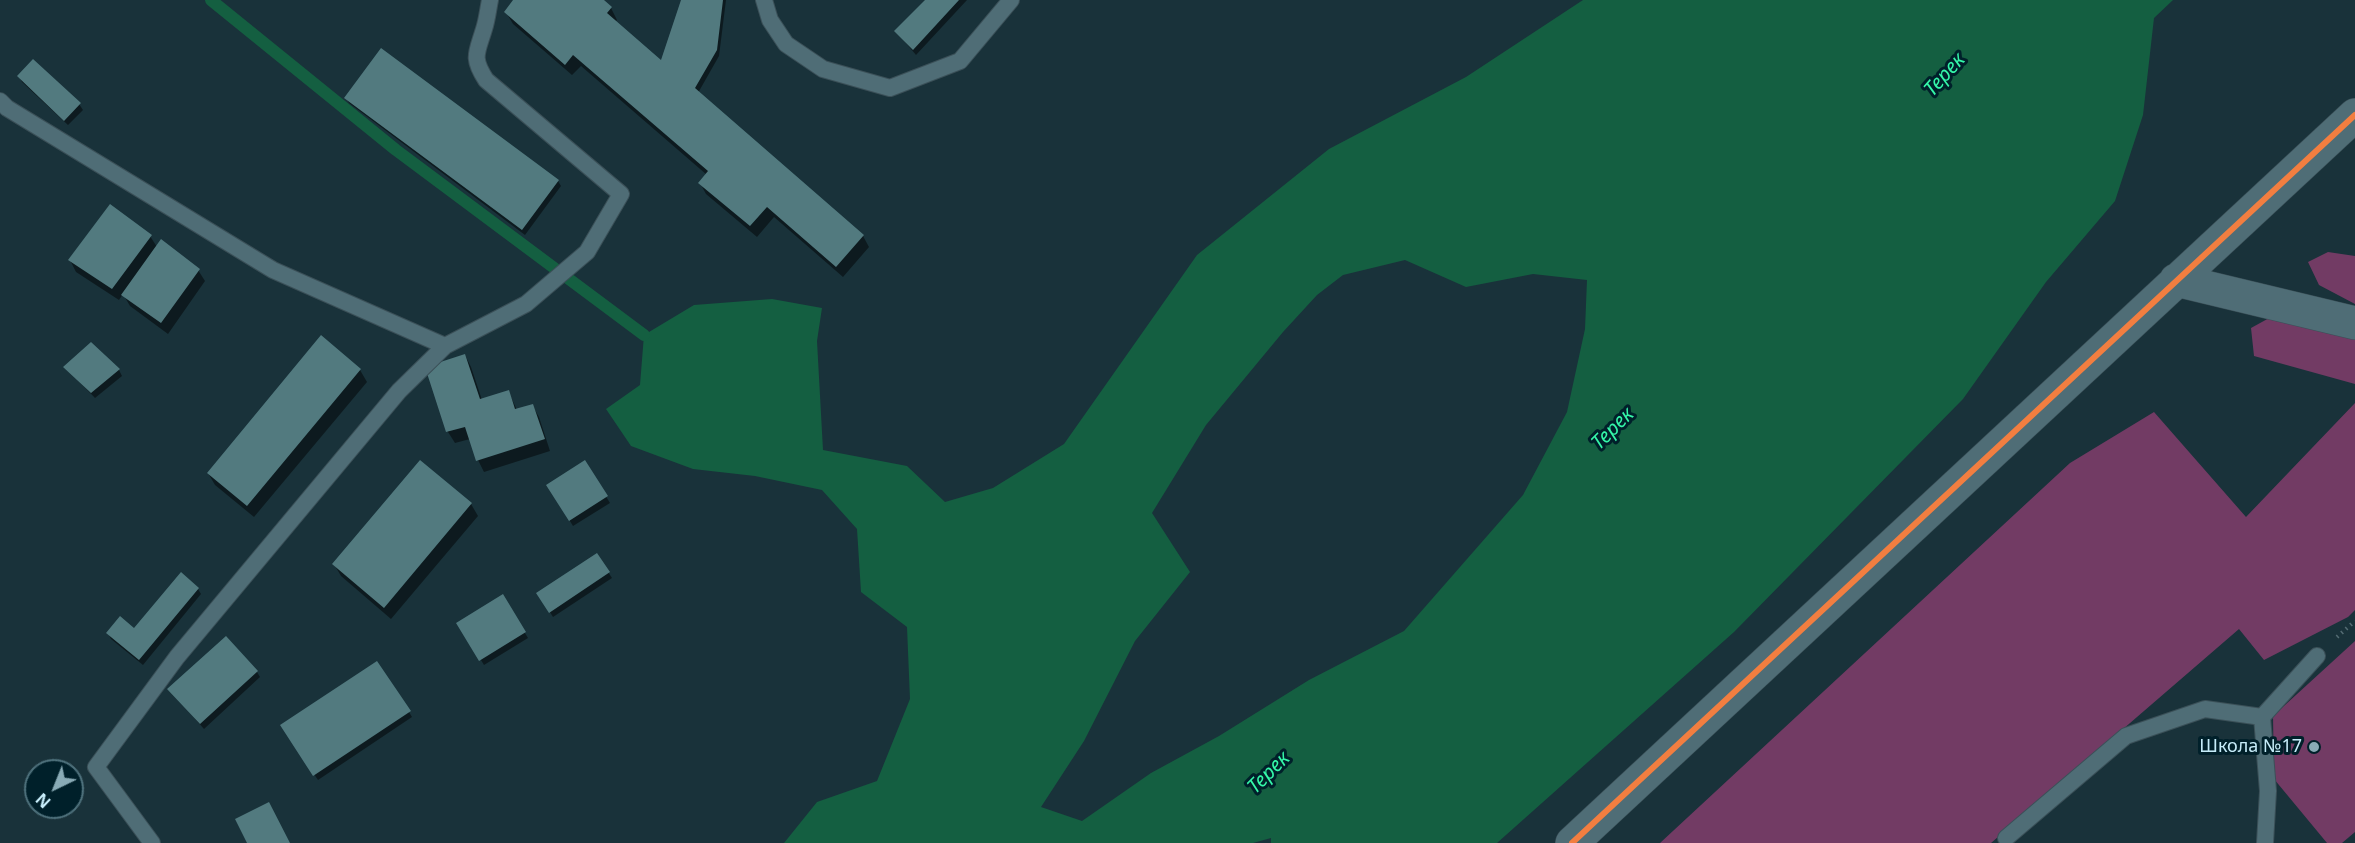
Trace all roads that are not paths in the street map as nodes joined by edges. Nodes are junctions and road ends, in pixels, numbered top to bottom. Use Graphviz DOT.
graph roads {
  1 [pos="490,0"];
  2 [pos="764,0"];
  3 [pos="1011,0"];
  4 [pos="0,101"];
  5 [pos="2355,115"];
  6 [pos="2175,280"];
  7 [pos="2355,323"];
  8 [pos="445,346"];
  9 [pos="2317,656"];
  10 [pos="2262,717"];
  11 [pos="2006,838"];
  12 [pos="152,843"];
  13 [pos="1572,843"];
  14 [pos="2265,843"];
  1 -- 8 [label="lane"];
  2 -- 3 [label="lane"];
  4 -- 8 [label="lane"];
  5 -- 6 [label="street"];
  6 -- 7 [label="street"];
  6 -- 13 [label="street"];
  8 -- 12 [label="lane"];
  9 -- 10 [label="lane"];
  10 -- 11 [label="lane"];
  10 -- 14 [label="lane"];
}
